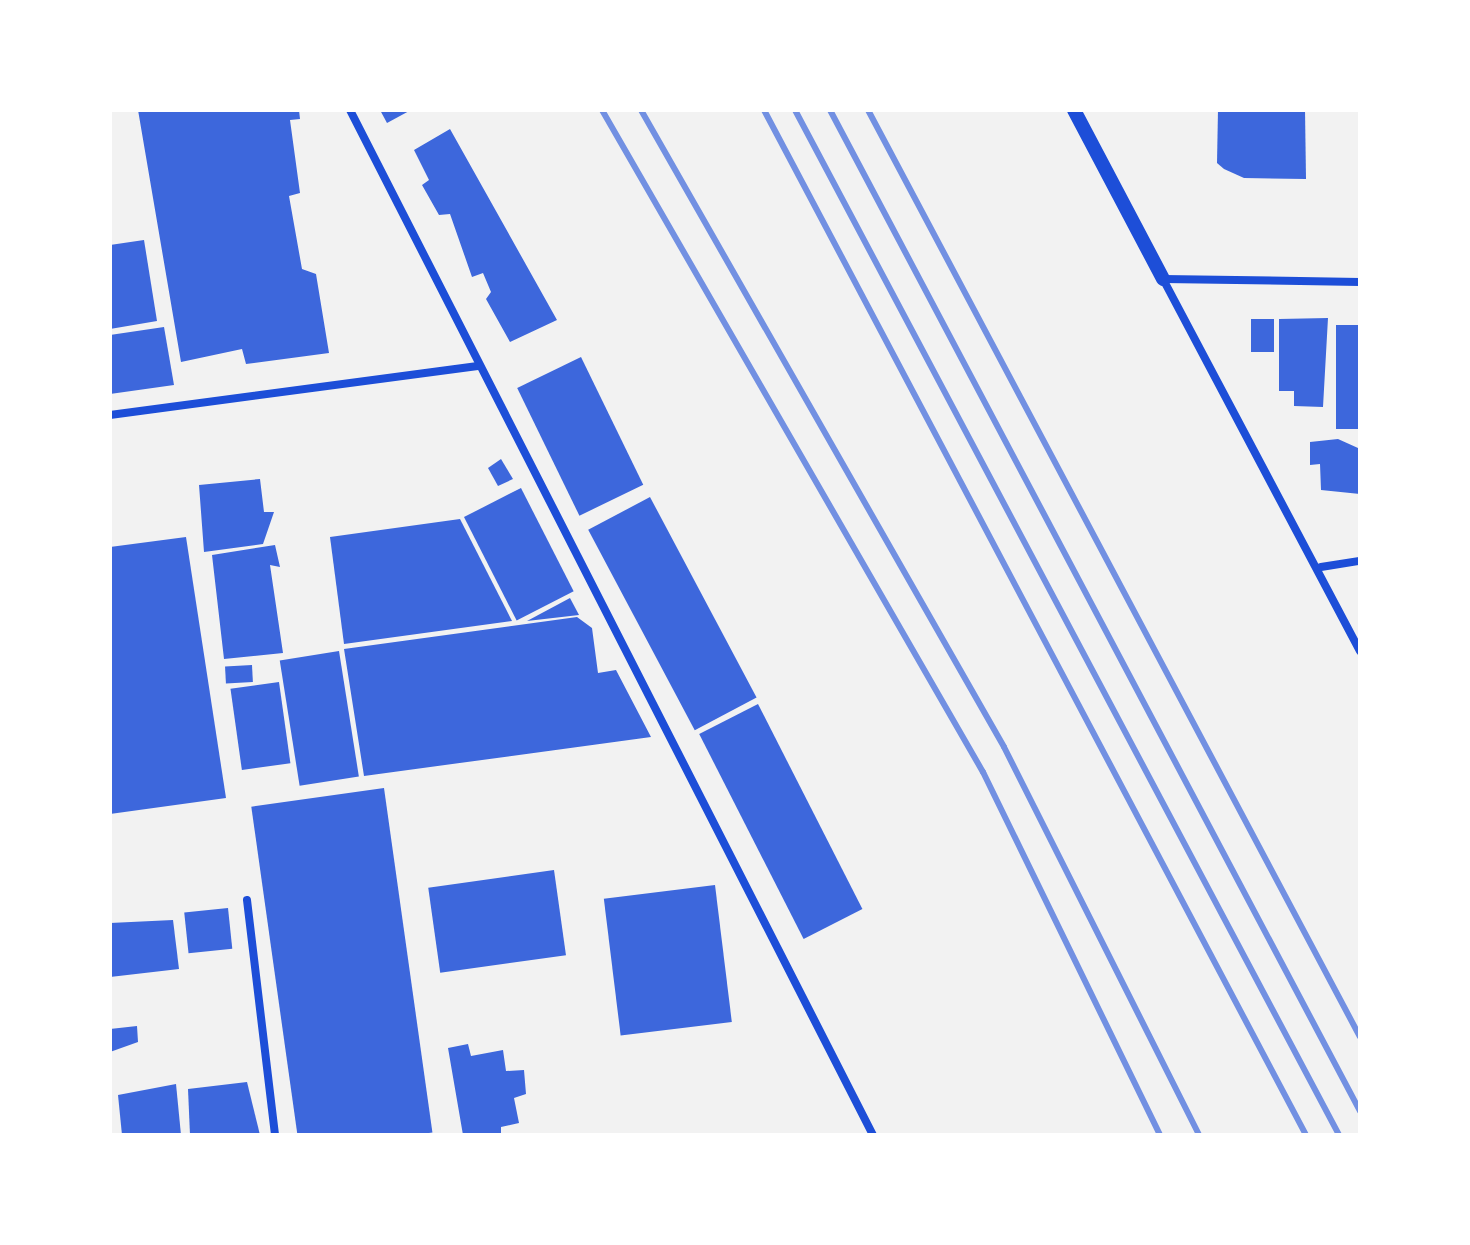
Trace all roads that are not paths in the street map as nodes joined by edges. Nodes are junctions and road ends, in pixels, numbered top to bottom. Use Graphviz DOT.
graph roads {
  1 [pos="350,110"];
  2 [pos="1074,110"];
  3 [pos="1163,279"];
  4 [pos="1360,282"];
  5 [pos="478,366"];
  6 [pos="110,415"];
  7 [pos="1360,561"];
  8 [pos="1321,567"];
  9 [pos="1360,651"];
  10 [pos="247,900"];
  11 [pos="275,1135"];
  12 [pos="873,1135"];
  1 -- 5 [label="street"];
  2 -- 3 [label="street"];
  3 -- 4 [label="street"];
  3 -- 8 [label="street"];
  5 -- 6 [label="street"];
  5 -- 12 [label="street"];
  7 -- 8 [label="street"];
  8 -- 9 [label="street"];
  10 -- 11 [label="street"];
}
